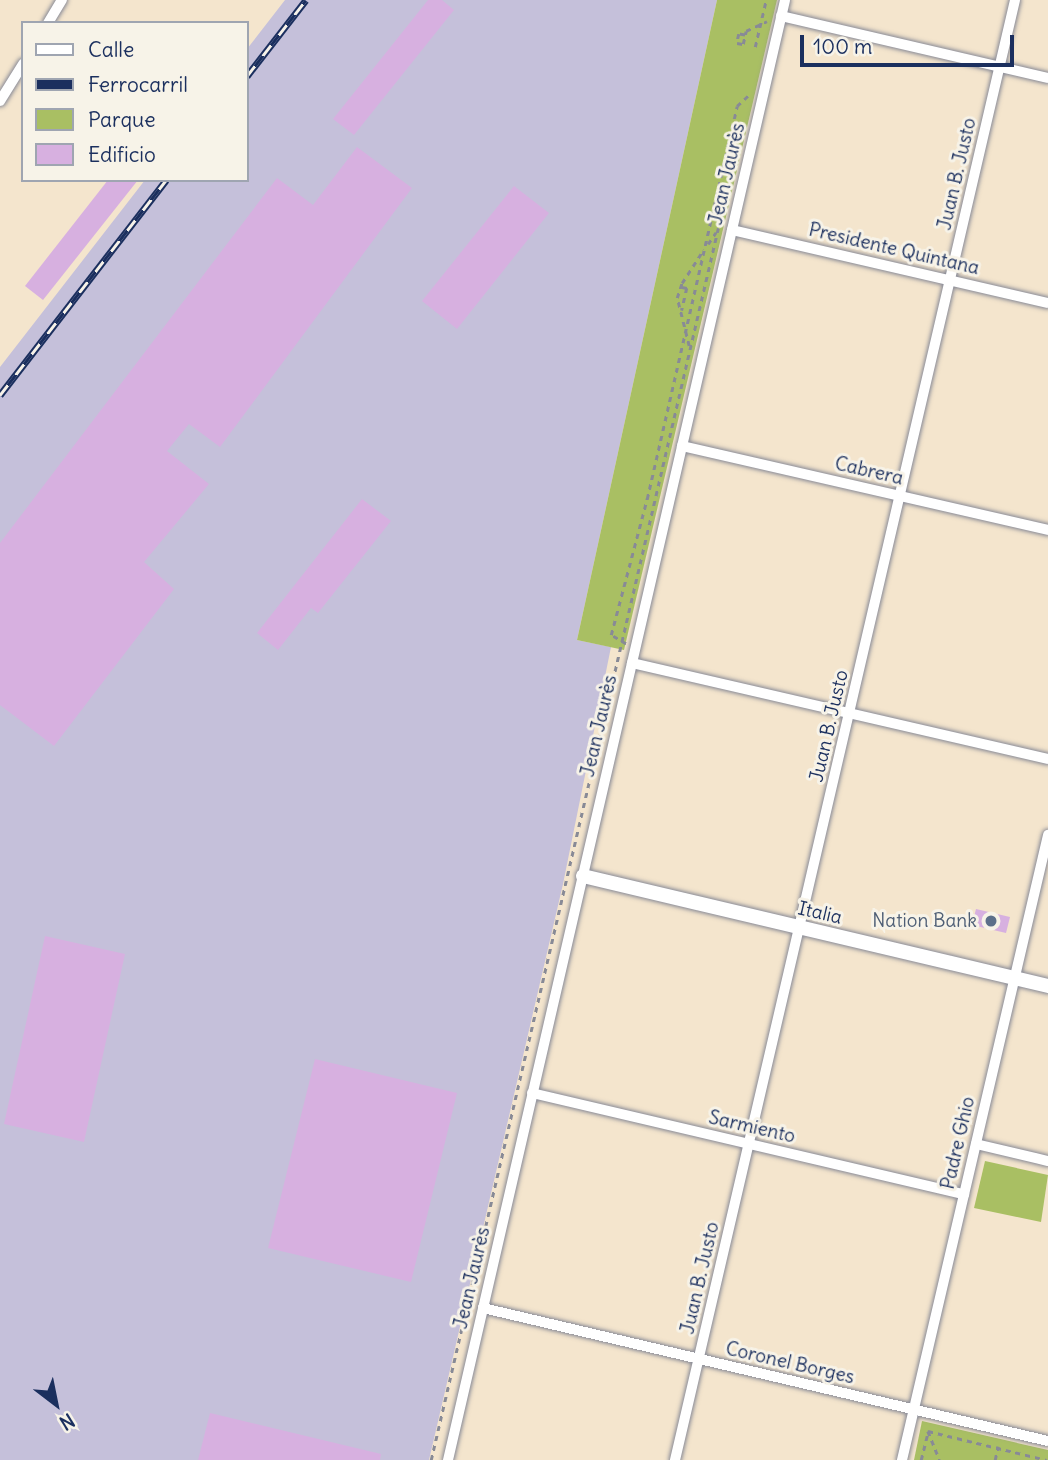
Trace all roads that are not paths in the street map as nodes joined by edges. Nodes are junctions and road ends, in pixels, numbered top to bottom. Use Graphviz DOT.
graph roads {
  1 [pos="62,0"];
  2 [pos="785,0"];
  3 [pos="1015,0"];
  4 [pos="781,16"];
  5 [pos="49,21"];
  6 [pos="1000,66"];
  7 [pos="21,67"];
  8 [pos="1048,78"];
  9 [pos="0,101"];
  10 [pos="732,230"];
  11 [pos="950,280"];
  12 [pos="1048,303"];
  13 [pos="682,446"];
  14 [pos="900,496"];
  15 [pos="1048,530"];
  16 [pos="632,663"];
  17 [pos="850,713"];
  18 [pos="1048,759"];
  19 [pos="1048,835"];
  20 [pos="583,876"];
  21 [pos="800,928"];
  22 [pos="1015,979"];
  23 [pos="1048,986"];
  24 [pos="533,1093"];
  25 [pos="749,1144"];
  26 [pos="976,1144"];
  27 [pos="1048,1161"];
  28 [pos="964,1194"];
  29 [pos="483,1308"];
  30 [pos="699,1359"];
  31 [pos="914,1410"];
  32 [pos="1048,1441"];
  33 [pos="448,1460"];
  34 [pos="675,1460"];
  35 [pos="902,1460"];
  1 -- 5 [label="street"];
  2 -- 4 [label="street, Jean Jaurès"];
  3 -- 6 [label="street, Juan B. Justo"];
  4 -- 6 [label="street"];
  4 -- 10 [label="street, Jean Jaurès"];
  6 -- 8 [label="street"];
  6 -- 11 [label="street, Juan B. Justo"];
  7 -- 9 [label="street"];
  10 -- 11 [label="street, Presidente Quintana"];
  10 -- 13 [label="street, Jean Jaurès"];
  11 -- 12 [label="street, Presidente Quintana"];
  11 -- 14 [label="street, Juan B. Justo"];
  13 -- 14 [label="street, Cabrera"];
  13 -- 16 [label="street, Jean Jaurès"];
  14 -- 15 [label="street, Cabrera"];
  14 -- 17 [label="street, Juan B. Justo"];
  16 -- 17 [label="street"];
  16 -- 20 [label="street, Jean Jaurès"];
  17 -- 18 [label="street"];
  17 -- 21 [label="street, Juan B. Justo"];
  19 -- 22 [label="street, Padre Ghio"];
  20 -- 21 [label="street, Italia"];
  20 -- 24 [label="street, Jean Jaurès"];
  21 -- 22 [label="street, Italia"];
  21 -- 25 [label="street, Juan B. Justo"];
  22 -- 23 [label="street, Italia"];
  22 -- 26 [label="street, Padre Ghio"];
  24 -- 25 [label="street, Sarmiento"];
  24 -- 29 [label="street, Jean Jaurès"];
  25 -- 28 [label="street, Sarmiento"];
  25 -- 30 [label="street, Juan B. Justo"];
  26 -- 27 [label="street"];
  26 -- 28 [label="street, Padre Ghio"];
  28 -- 31 [label="street, Padre Ghio"];
  29 -- 30 [label="street, Coronel Borges"];
  29 -- 33 [label="street, Jean Jaurès"];
  30 -- 31 [label="street, Coronel Borges"];
  30 -- 34 [label="street, Juan B. Justo"];
  31 -- 32 [label="street, Coronel Borges"];
  31 -- 35 [label="street, Padre Ghio"];
}
